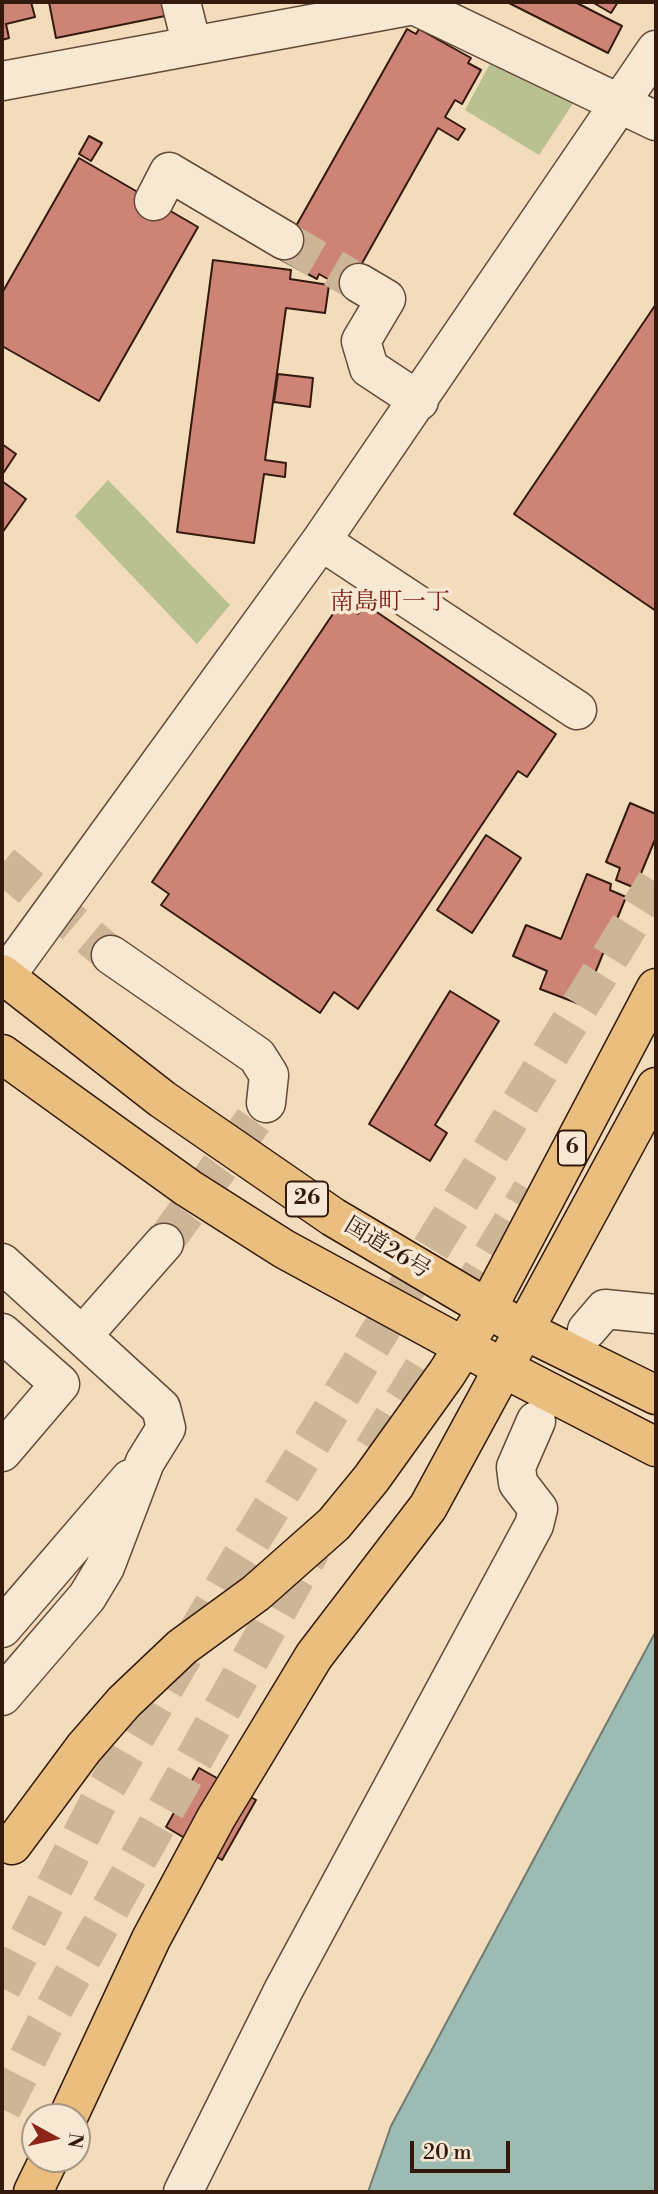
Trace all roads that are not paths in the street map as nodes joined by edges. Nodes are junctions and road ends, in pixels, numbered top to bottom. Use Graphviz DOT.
graph roads {
  1 [pos="181,2"];
  2 [pos="412,3"];
  3 [pos="192,46"];
  4 [pos="656,50"];
  5 [pos="2,81"];
  6 [pos="620,102"];
  7 [pos="656,121"];
  8 [pos="154,201"];
  9 [pos="284,240"];
  10 [pos="359,283"];
  11 [pos="419,401"];
  12 [pos="321,541"];
  13 [pos="577,710"];
  14 [pos="111,955"];
  15 [pos="3,977"];
  16 [pos="656,988"];
  17 [pos="2,1054"];
  18 [pos="656,1087"];
  19 [pos="267,1103"];
  20 [pos="164,1243"];
  21 [pos="2,1263"];
  22 [pos="487,1309"];
  23 [pos="656,1314"];
  24 [pos="524,1330"];
  25 [pos="587,1330"];
  26 [pos="2,1333"];
  27 [pos="83,1335"];
  28 [pos="464,1348"];
  29 [pos="503,1368"];
  30 [pos="645,1389"];
  31 [pos="536,1422"];
  32 [pos="656,1447"];
  33 [pos="2,1452"];
  34 [pos="145,1462"];
  35 [pos="2,1629"];
  36 [pos="2,1696"];
  37 [pos="12,1845"];
  38 [pos="75,2103"];
  39 [pos="42,2173"];
  40 [pos="33,2192"];
  41 [pos="183,2192"];
  1 -- 3 [label="street"];
  2 -- 3 [label="street"];
  2 -- 6 [label="street"];
  3 -- 5 [label="street"];
  4 -- 6 [label="street"];
  6 -- 7 [label="street"];
  6 -- 11 [label="street"];
  8 -- 9 [label="street"];
  10 -- 11 [label="street"];
  11 -- 12 [label="street"];
  12 -- 13 [label="street"];
  12 -- 15 [label="street"];
  14 -- 19 [label="street"];
  15 -- 22 [label="highway, 国道26号 / 26"];
  16 -- 22 [label="highway, 6"];
  17 -- 28 [label="highway, 26"];
  18 -- 24 [label="highway, 6"];
  20 -- 27 [label="street"];
  21 -- 27 [label="street"];
  22 -- 24 [label="highway, 国道26号 / 26"];
  22 -- 28 [label="highway"];
  23 -- 25 [label="street"];
  24 -- 29 [label="highway"];
  24 -- 30 [label="highway, 国道26号 / 26"];
  26 -- 33 [label="street"];
  27 -- 34 [label="street"];
  28 -- 29 [label="highway, 26"];
  28 -- 37 [label="highway"];
  29 -- 32 [label="highway, 26"];
  29 -- 38 [label="highway"];
  31 -- 41 [label="street"];
  34 -- 35 [label="street"];
  34 -- 36 [label="street"];
  39 -- 40 [label="highway"];
}
